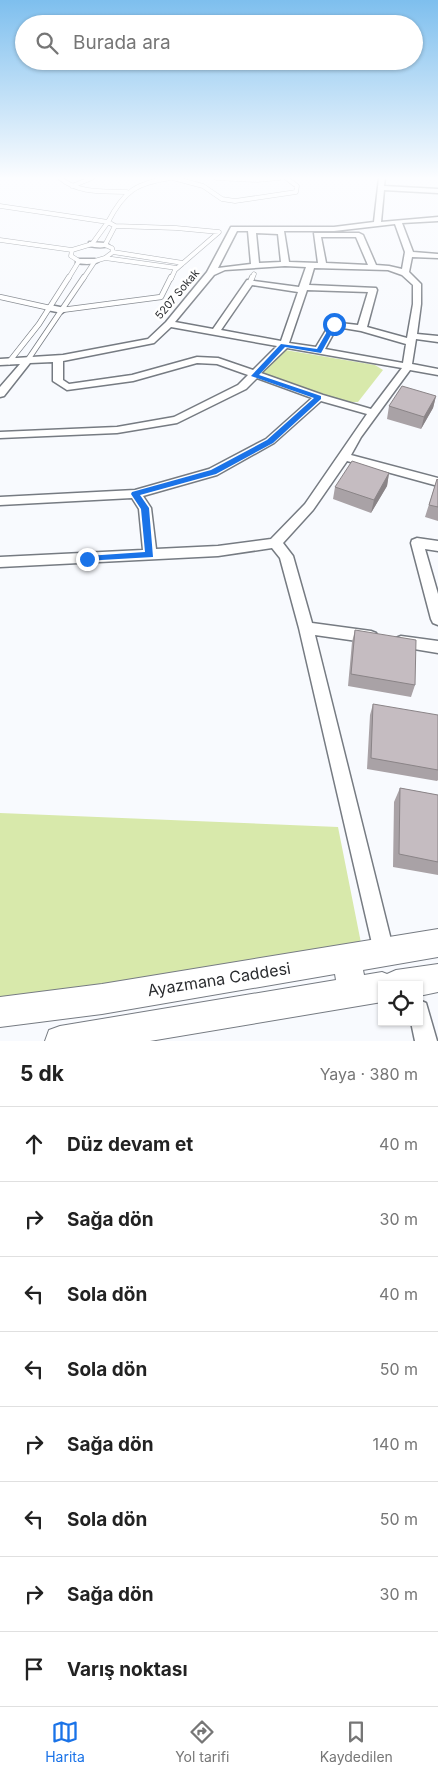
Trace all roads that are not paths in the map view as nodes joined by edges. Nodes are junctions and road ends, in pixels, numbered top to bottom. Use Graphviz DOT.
graph roads {
  1 [pos="115,226"];
  2 [pos="103,227"];
  3 [pos="133,227"];
  4 [pos="355,227"];
  5 [pos="399,227"];
  6 [pos="233,231"];
  7 [pos="219,232"];
  8 [pos="0,240"];
  9 [pos="92,244"];
  10 [pos="105,245"];
  11 [pos="72,250"];
  12 [pos="112,252"];
  13 [pos="408,254"];
  14 [pos="438,256"];
  15 [pos="105,258"];
  16 [pos="80,261"];
  17 [pos="95,261"];
  18 [pos="183,263"];
  19 [pos="285,264"];
  20 [pos="311,265"];
  21 [pos="324,266"];
  22 [pos="373,267"];
  23 [pos="177,268"];
  24 [pos="211,273"];
  25 [pos="405,273"];
  26 [pos="253,274"];
  27 [pos="303,288"];
  28 [pos="0,298"];
  29 [pos="50,308"];
  30 [pos="62,310"];
  31 [pos="169,324"];
  32 [pos="362,328"];
  33 [pos="215,332"];
  34 [pos="412,339"];
  35 [pos="438,339"];
  36 [pos="284,345"];
  37 [pos="319,352"];
  38 [pos="58,358"];
  39 [pos="27,361"];
  40 [pos="5,362"];
  41 [pos="407,368"];
  42 [pos="0,372"];
  43 [pos="438,372"];
  44 [pos="254,376"];
  45 [pos="0,394"];
  46 [pos="319,397"];
  47 [pos="373,413"];
  48 [pos="0,435"];
  49 [pos="344,457"];
  50 [pos="438,482"];
  51 [pos="135,494"];
  52 [pos="0,501"];
  53 [pos="275,543"];
  54 [pos="438,546"];
  55 [pos="150,555"];
  56 [pos="0,562"];
  57 [pos="438,619"];
  58 [pos="306,628"];
  59 [pos="438,647"];
  60 [pos="438,943"];
  61 [pos="384,952"];
  62 [pos="346,958"];
  63 [pos="378,988"];
  64 [pos="353,992"];
  65 [pos="0,1012"];
  66 [pos="423,1026"];
  67 [pos="60,1041"];
  68 [pos="426,1041"];
  1 -- 10 [label="lane"];
  2 -- 9 [label="lane"];
  3 -- 7 [label="lane"];
  4 -- 6 [label="street"];
  5 -- 13 [label="street"];
  6 -- 7 [label="lane"];
  6 -- 24 [label="street, 5207 Sokak"];
  7 -- 18 [label="lane"];
  8 -- 11 [label="lane"];
  9 -- 10 [label="street"];
  9 -- 11 [label="lane"];
  10 -- 12 [label="lane"];
  11 -- 16 [label="lane"];
  12 -- 15 [label="lane"];
  12 -- 18 [label="lane"];
  13 -- 14 [label="street"];
  13 -- 25 [label="street"];
  15 -- 17 [label="lane"];
  15 -- 23 [label="lane"];
  16 -- 17 [label="street"];
  16 -- 29 [label="lane"];
  17 -- 30 [label="lane"];
  18 -- 23 [label="lane"];
  19 -- 20 [label="street"];
  19 -- 26 [label="street"];
  19 -- 26 [label="street"];
  20 -- 21 [label="street"];
  20 -- 27 [label="street"];
  21 -- 22 [label="street"];
  21 -- 22 [label="street"];
  22 -- 25 [label="street"];
  23 -- 30 [label="lane"];
  24 -- 26 [label="street"];
  24 -- 31 [label="street, 5207 Sokak"];
  25 -- 34 [label="street"];
  26 -- 27 [label="street"];
  26 -- 33 [label="street"];
  27 -- 32 [label="street"];
  27 -- 36 [label="street"];
  28 -- 29 [label="lane"];
  29 -- 30 [label="street"];
  29 -- 40 [label="lane"];
  30 -- 39 [label="lane"];
  31 -- 33 [label="street"];
  31 -- 38 [label="street, 5207 Sokak"];
  32 -- 34 [label="street"];
  32 -- 37 [label="street"];
  33 -- 36 [label="street"];
  34 -- 35 [label="street"];
  34 -- 41 [label="street"];
  36 -- 37 [label="street"];
  36 -- 44 [label="street"];
  37 -- 41 [label="street"];
  38 -- 39 [label="street, 5207 Sokak"];
  38 -- 44 [label="street"];
  39 -- 40 [label="street, 5207 Sokak"];
  39 -- 45 [label="street"];
  40 -- 42 [label="street"];
  41 -- 43 [label="street"];
  41 -- 47 [label="street"];
  44 -- 46 [label="street"];
  44 -- 48 [label="street"];
  46 -- 47 [label="street"];
  46 -- 51 [label="street"];
  47 -- 49 [label="street"];
  49 -- 50 [label="street"];
  49 -- 53 [label="street"];
  51 -- 52 [label="street"];
  51 -- 55 [label="street"];
  53 -- 55 [label="street"];
  53 -- 58 [label="street"];
  54 -- 57 [label="street"];
  55 -- 56 [label="street"];
  58 -- 59 [label="street"];
  58 -- 61 [label="street"];
  60 -- 61 [label="main road, Ayazmana Caddesi"];
  61 -- 62 [label="main road, Ayazmana Caddesi"];
  62 -- 64 [label="main road"];
  62 -- 65 [label="main road, Ayazmana Caddesi"];
  63 -- 64 [label="main road"];
  64 -- 67 [label="main road"];
  66 -- 68 [label="street"];
}
